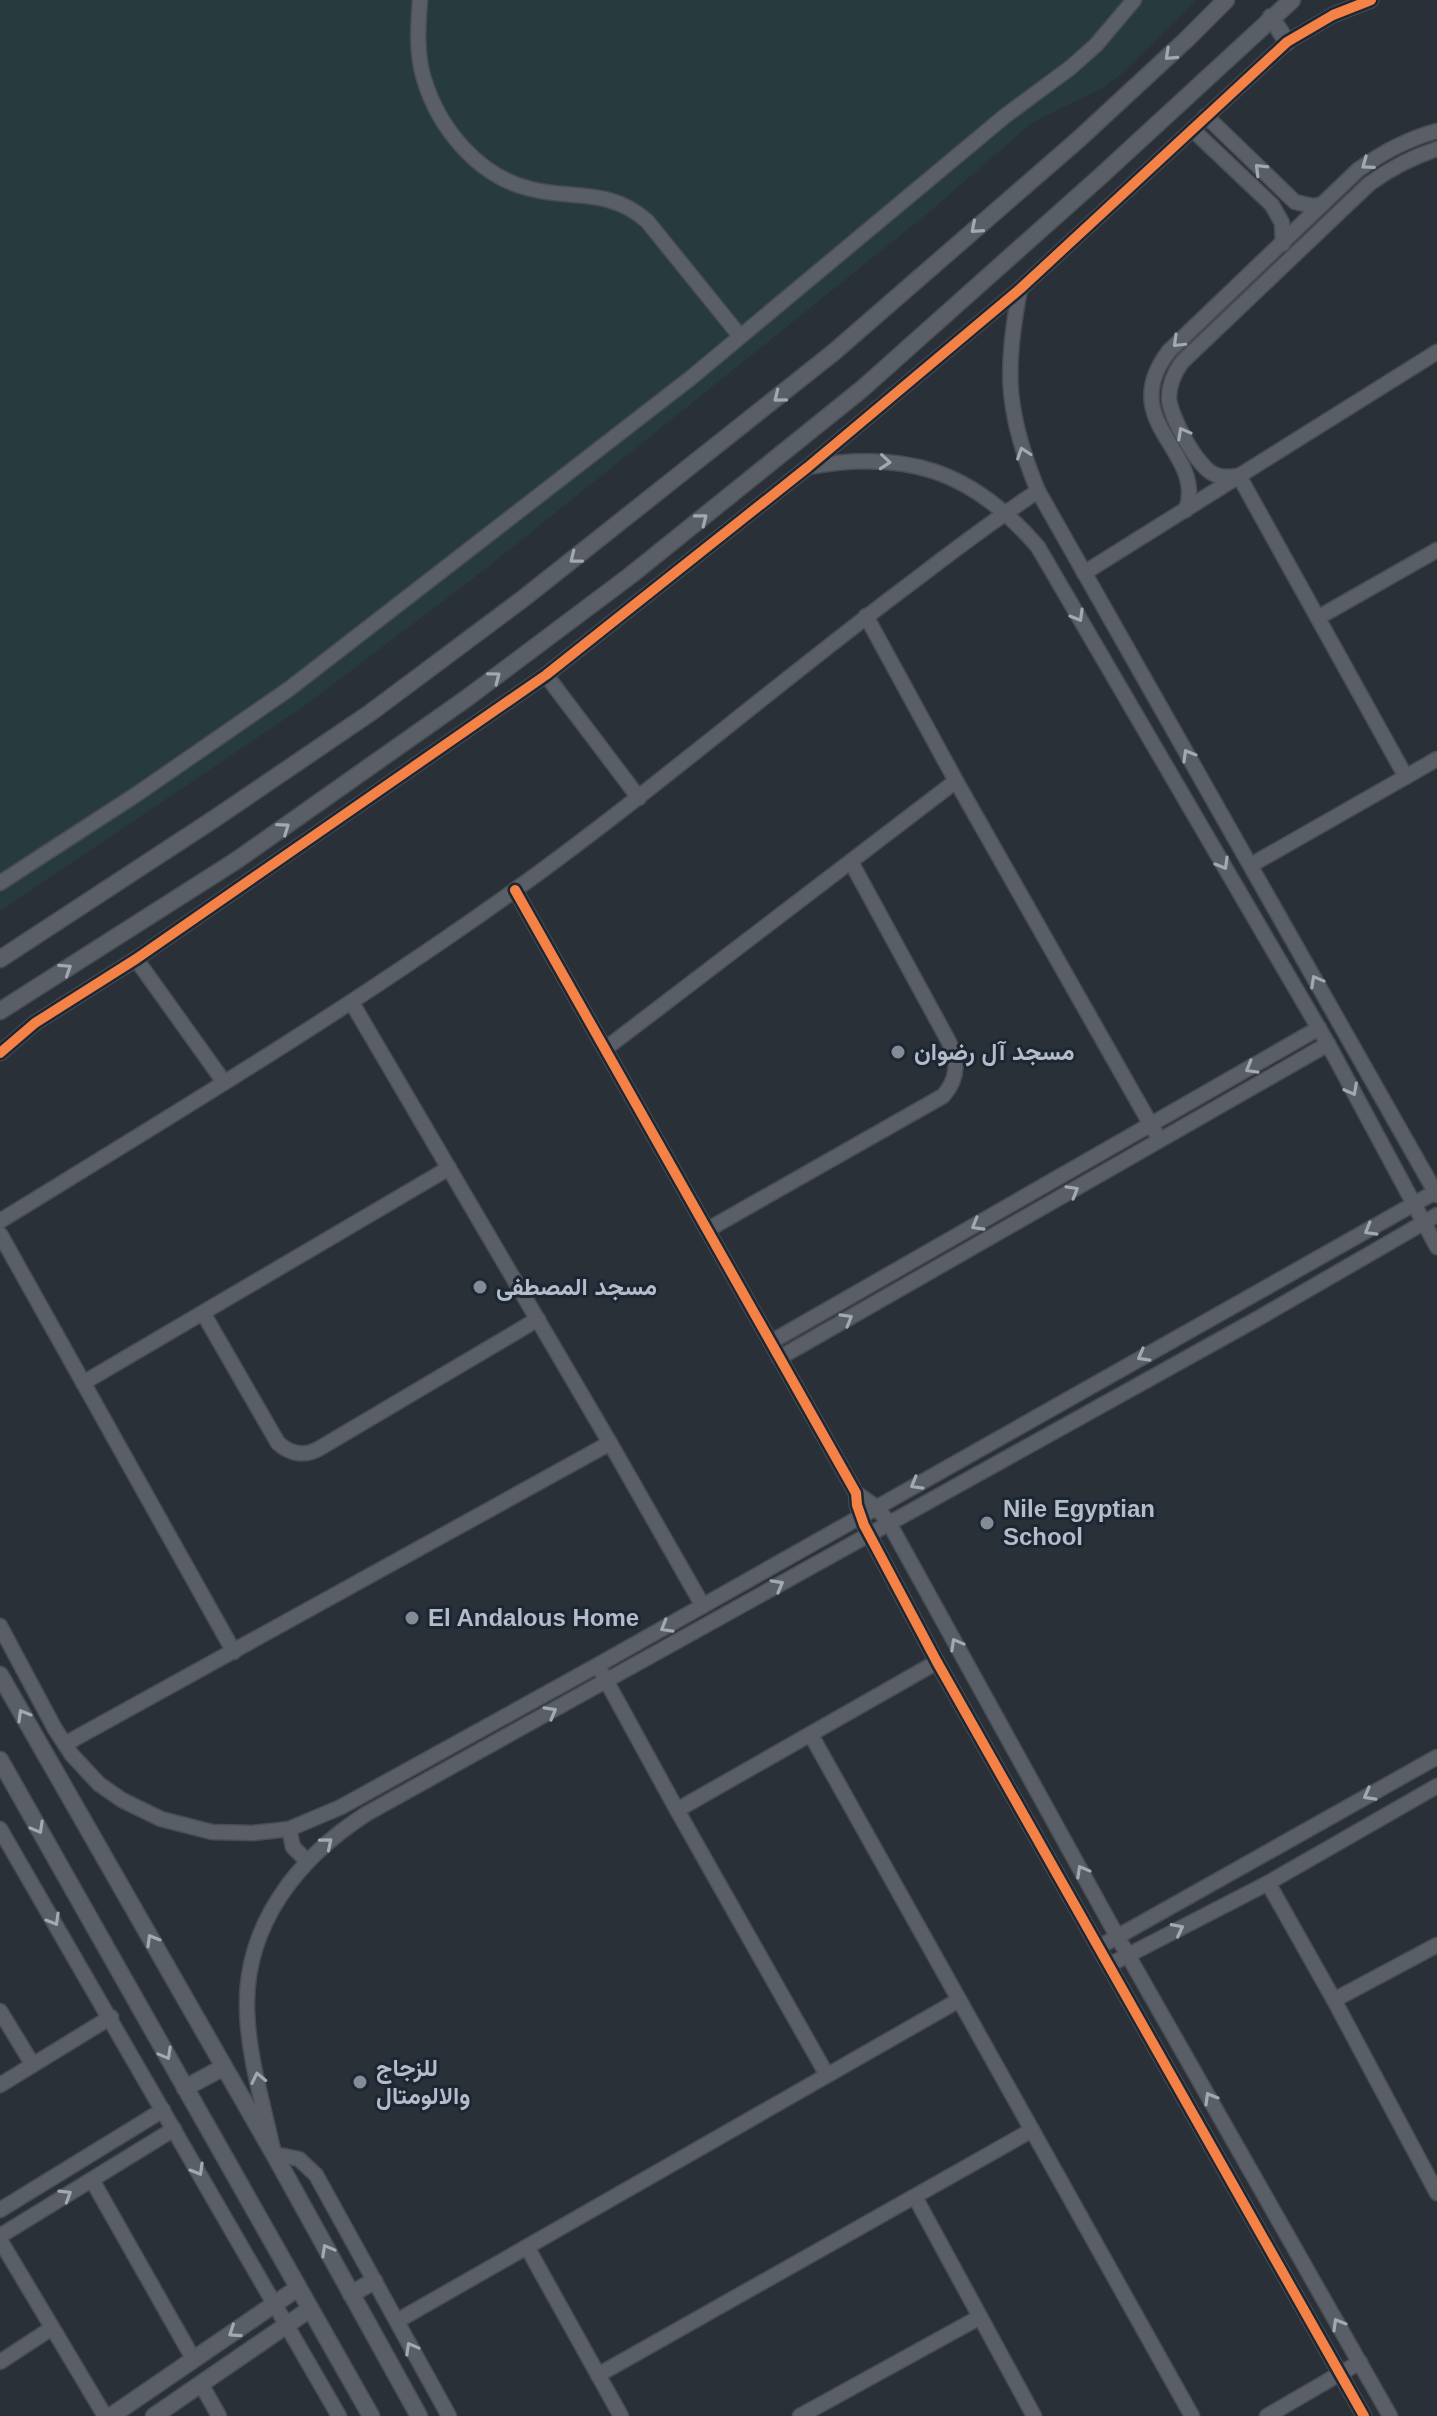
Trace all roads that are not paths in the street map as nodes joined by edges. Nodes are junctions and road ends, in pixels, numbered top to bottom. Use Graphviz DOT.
graph roads {
  1 [pos="420,0"];
  2 [pos="1134,0"];
  3 [pos="1226,0"];
  4 [pos="1292,0"];
  5 [pos="1371,0"];
  6 [pos="1271,17"];
  7 [pos="1287,42"];
  8 [pos="1206,116"];
  9 [pos="1193,130"];
  10 [pos="1437,131"];
  11 [pos="1437,149"];
  12 [pos="1323,204"];
  13 [pos="1283,244"];
  14 [pos="1020,289"];
  15 [pos="740,336"];
  16 [pos="1437,352"];
  17 [pos="808,467"];
  18 [pos="1239,476"];
  19 [pos="1038,491"];
  20 [pos="1186,510"];
  21 [pos="1005,512"];
  22 [pos="1437,550"];
  23 [pos="1084,573"];
  24 [pos="866,616"];
  25 [pos="1319,617"];
  26 [pos="546,675"];
  27 [pos="1437,759"];
  28 [pos="1406,777"];
  29 [pos="956,781"];
  30 [pos="639,798"];
  31 [pos="1217,806"];
  32 [pos="1196,819"];
  33 [pos="851,862"];
  34 [pos="1251,865"];
  35 [pos="0,883"];
  36 [pos="515,890"];
  37 [pos="0,959"];
  38 [pos="136,959"];
  39 [pos="352,1003"];
  40 [pos="0,1011"];
  41 [pos="1319,1028"];
  42 [pos="1328,1044"];
  43 [pos="605,1049"];
  44 [pos="0,1053"];
  45 [pos="224,1082"];
  46 [pos="1151,1126"];
  47 [pos="1159,1141"];
  48 [pos="449,1168"];
  49 [pos="1436,1193"];
  50 [pos="1413,1204"];
  51 [pos="1437,1215"];
  52 [pos="0,1221"];
  53 [pos="1423,1223"];
  54 [pos="707,1230"];
  55 [pos="0,1234"];
  56 [pos="1437,1247"];
  57 [pos="203,1313"];
  58 [pos="538,1319"];
  59 [pos="771,1342"];
  60 [pos="779,1358"];
  61 [pos="83,1383"];
  62 [pos="610,1443"];
  63 [pos="856,1493"];
  64 [pos="876,1507"];
  65 [pos="860,1516"];
  66 [pos="889,1523"];
  67 [pos="869,1535"];
  68 [pos="703,1606"];
  69 [pos="0,1626"];
  70 [pos="234,1652"];
  71 [pos="937,1662"];
  72 [pos="598,1665"];
  73 [pos="0,1675"];
  74 [pos="606,1681"];
  75 [pos="811,1735"];
  76 [pos="65,1744"];
  77 [pos="1437,1757"];
  78 [pos="0,1760"];
  79 [pos="1437,1786"];
  80 [pos="677,1810"];
  81 [pos="0,1829"];
  82 [pos="289,1829"];
  83 [pos="307,1861"];
  84 [pos="1268,1883"];
  85 [pos="1117,1936"];
  86 [pos="1437,1945"];
  87 [pos="1099,1947"];
  88 [pos="1129,1955"];
  89 [pos="1109,1965"];
  90 [pos="959,2000"];
  91 [pos="1334,2000"];
  92 [pos="0,2011"];
  93 [pos="111,2017"];
  94 [pos="33,2065"];
  95 [pos="224,2067"];
  96 [pos="827,2075"];
  97 [pos="0,2085"];
  98 [pos="185,2088"];
  99 [pos="163,2110"];
  100 [pos="174,2129"];
  101 [pos="1032,2130"];
  102 [pos="274,2154"];
  103 [pos="92,2180"];
  104 [pos="1437,2193"];
  105 [pos="915,2197"];
  106 [pos="0,2210"];
  107 [pos="0,2238"];
  108 [pos="527,2247"];
  109 [pos="374,2281"];
  110 [pos="298,2288"];
  111 [pos="351,2294"];
  112 [pos="275,2304"];
  113 [pos="310,2309"];
  114 [pos="980,2317"];
  115 [pos="397,2321"];
  116 [pos="287,2325"];
  117 [pos="52,2328"];
  118 [pos="194,2360"];
  119 [pos="0,2362"];
  120 [pos="1360,2362"];
  121 [pos="1340,2373"];
  122 [pos="598,2375"];
  123 [pos="201,2384"];
  124 [pos="105,2416"];
  125 [pos="111,2416"];
  126 [pos="154,2416"];
  127 [pos="219,2416"];
  128 [pos="339,2416"];
  129 [pos="371,2416"];
  130 [pos="419,2416"];
  131 [pos="449,2416"];
  132 [pos="621,2416"];
  133 [pos="800,2416"];
  134 [pos="1034,2416"];
  135 [pos="1192,2416"];
  136 [pos="1267,2416"];
  137 [pos="1364,2416"];
  138 [pos="1390,2416"];
  1 -- 15 [label="street"];
  2 -- 15 [label="street"];
  3 -- 37 [label="street, one-way"];
  4 -- 6 [label="street"];
  5 -- 7 [label="street"];
  6 -- 7 [label="street"];
  40 -- 6 [label="street, one-way"];
  7 -- 8 [label="street"];
  8 -- 9 [label="street"];
  12 -- 8 [label="street, one-way"];
  9 -- 13 [label="street"];
  9 -- 14 [label="street"];
  10 -- 12 [label="street, one-way"];
  18 -- 11 [label="street, one-way"];
  12 -- 13 [label="street"];
  13 -- 20 [label="street, one-way"];
  14 -- 17 [label="street"];
  19 -- 14 [label="street, one-way"];
  15 -- 35 [label="street"];
  16 -- 18 [label="street"];
  17 -- 21 [label="street, one-way"];
  17 -- 26 [label="street"];
  18 -- 20 [label="street"];
  18 -- 25 [label="street"];
  19 -- 21 [label="street"];
  19 -- 23 [label="street"];
  20 -- 23 [label="street"];
  21 -- 24 [label="street"];
  21 -- 32 [label="street, one-way"];
  22 -- 25 [label="street"];
  31 -- 23 [label="street, one-way"];
  24 -- 29 [label="street"];
  24 -- 30 [label="street"];
  25 -- 28 [label="street"];
  26 -- 30 [label="street"];
  26 -- 38 [label="street"];
  27 -- 28 [label="street"];
  28 -- 34 [label="street"];
  29 -- 33 [label="street"];
  29 -- 46 [label="street"];
  30 -- 36 [label="street"];
  31 -- 32 [label="street"];
  31 -- 34 [label="street"];
  32 -- 41 [label="street, one-way"];
  33 -- 43 [label="street"];
  33 -- 54 [label="street"];
  49 -- 34 [label="street, one-way"];
  36 -- 39 [label="street"];
  36 -- 43 [label="street"];
  38 -- 44 [label="street"];
  38 -- 45 [label="street"];
  39 -- 45 [label="street"];
  39 -- 48 [label="street"];
  41 -- 42 [label="street"];
  41 -- 46 [label="street, one-way"];
  42 -- 47 [label="street"];
  42 -- 50 [label="street, one-way"];
  43 -- 54 [label="street"];
  45 -- 52 [label="street"];
  46 -- 47 [label="street"];
  46 -- 59 [label="street, one-way"];
  60 -- 47 [label="street, one-way"];
  48 -- 57 [label="street"];
  48 -- 58 [label="street"];
  49 -- 50 [label="street"];
  50 -- 53 [label="street"];
  50 -- 64 [label="street, one-way"];
  51 -- 53 [label="street"];
  53 -- 56 [label="street"];
  53 -- 66 [label="street"];
  54 -- 59 [label="street"];
  55 -- 61 [label="street"];
  57 -- 58 [label="street"];
  57 -- 61 [label="street"];
  58 -- 62 [label="street"];
  59 -- 60 [label="street"];
  60 -- 63 [label="street"];
  61 -- 70 [label="street"];
  62 -- 68 [label="street"];
  62 -- 70 [label="street"];
  63 -- 64 [label="street"];
  63 -- 65 [label="street"];
  64 -- 65 [label="street"];
  64 -- 66 [label="street"];
  65 -- 67 [label="street"];
  65 -- 68 [label="street"];
  66 -- 67 [label="street"];
  85 -- 66 [label="street, one-way"];
  67 -- 71 [label="street"];
  74 -- 67 [label="street, one-way"];
  68 -- 72 [label="street, one-way"];
  69 -- 76 [label="street"];
  70 -- 76 [label="street"];
  71 -- 75 [label="street"];
  71 -- 87 [label="street"];
  72 -- 74 [label="street"];
  72 -- 82 [label="street"];
  95 -- 73 [label="street, one-way"];
  74 -- 80 [label="street"];
  83 -- 74 [label="street, one-way"];
  75 -- 80 [label="street"];
  75 -- 90 [label="street"];
  76 -- 82 [label="street"];
  77 -- 85 [label="street, one-way"];
  78 -- 98 [label="street, one-way"];
  79 -- 84 [label="street"];
  80 -- 96 [label="street"];
  81 -- 93 [label="street, one-way"];
  82 -- 83 [label="street"];
  102 -- 83 [label="street, one-way"];
  88 -- 84 [label="street, one-way"];
  84 -- 91 [label="street"];
  85 -- 87 [label="street"];
  85 -- 88 [label="street"];
  86 -- 91 [label="street"];
  87 -- 89 [label="street"];
  88 -- 89 [label="street"];
  120 -- 88 [label="street, one-way"];
  89 -- 121 [label="street"];
  90 -- 96 [label="street"];
  90 -- 101 [label="street"];
  91 -- 104 [label="street"];
  92 -- 94 [label="street"];
  93 -- 94 [label="street"];
  93 -- 99 [label="street"];
  94 -- 97 [label="street"];
  95 -- 98 [label="street"];
  95 -- 102 [label="street"];
  96 -- 108 [label="street"];
  98 -- 110 [label="street"];
  99 -- 100 [label="street"];
  99 -- 106 [label="street"];
  100 -- 103 [label="street"];
  100 -- 112 [label="street, one-way"];
  101 -- 105 [label="street"];
  101 -- 135 [label="street"];
  102 -- 109 [label="street"];
  111 -- 102 [label="street, one-way"];
  107 -- 103 [label="street, one-way"];
  103 -- 118 [label="street"];
  105 -- 114 [label="street"];
  105 -- 122 [label="street"];
  107 -- 117 [label="street"];
  108 -- 115 [label="street"];
  108 -- 122 [label="street"];
  109 -- 111 [label="street"];
  109 -- 115 [label="street"];
  110 -- 112 [label="street"];
  110 -- 113 [label="street"];
  111 -- 130 [label="street"];
  112 -- 116 [label="street"];
  112 -- 118 [label="street, one-way"];
  113 -- 116 [label="street"];
  113 -- 129 [label="street"];
  114 -- 133 [label="street"];
  114 -- 134 [label="street"];
  131 -- 115 [label="street, one-way"];
  116 -- 123 [label="street"];
  116 -- 128 [label="street"];
  117 -- 119 [label="street"];
  117 -- 124 [label="street"];
  118 -- 125 [label="street"];
  120 -- 121 [label="street"];
  120 -- 138 [label="street"];
  121 -- 136 [label="street"];
  121 -- 137 [label="street"];
  122 -- 132 [label="street"];
  123 -- 126 [label="street"];
  123 -- 127 [label="street"];
}
